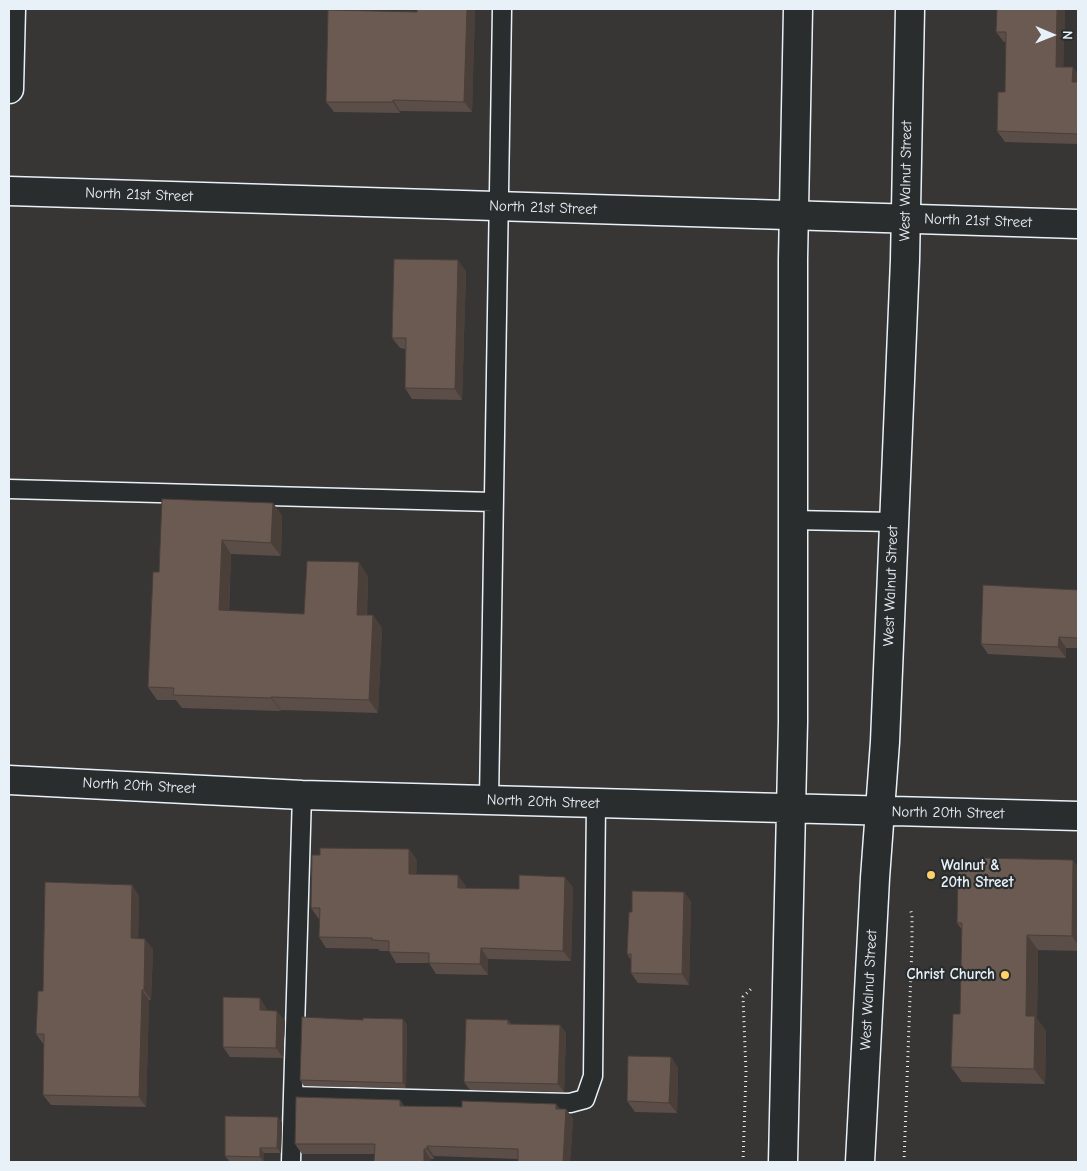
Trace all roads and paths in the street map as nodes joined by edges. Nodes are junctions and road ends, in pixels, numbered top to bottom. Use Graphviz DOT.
graph roads {
  1 [pos="11,9"];
  2 [pos="502,9"];
  3 [pos="798,9"];
  4 [pos="910,9"];
  5 [pos="9,89"];
  6 [pos="9,191"];
  7 [pos="498,206"];
  8 [pos="794,216"];
  9 [pos="906,218"];
  10 [pos="1078,224"];
  11 [pos="9,489"];
  12 [pos="493,502"];
  13 [pos="792,520"];
  14 [pos="893,522"];
  15 [pos="9,780"];
  16 [pos="302,795"];
  17 [pos="489,800"];
  18 [pos="596,804"];
  19 [pos="791,810"];
  20 [pos="880,811"];
  21 [pos="1078,816"];
  22 [pos="293,1096"];
  23 [pos="291,1162"];
  24 [pos="783,1162"];
  25 [pos="860,1162"];
  1 -- 5 [label="main road"];
  2 -- 7 [label="lane"];
  3 -- 8 [label="main road"];
  4 -- 9 [label="main road, West Walnut Street"];
  6 -- 7 [label="main road, North 21st Street"];
  7 -- 8 [label="main road, North 21st Street"];
  7 -- 12 [label="lane"];
  8 -- 9 [label="main road, North 21st Street"];
  8 -- 13 [label="main road"];
  9 -- 10 [label="main road, North 21st Street"];
  9 -- 14 [label="main road, West Walnut Street"];
  11 -- 12 [label="lane"];
  12 -- 17 [label="lane"];
  13 -- 14 [label="lane"];
  13 -- 19 [label="main road"];
  14 -- 20 [label="main road, West Walnut Street"];
  15 -- 16 [label="main road, North 20th Street"];
  16 -- 17 [label="main road, North 20th Street"];
  16 -- 22 [label="lane"];
  17 -- 18 [label="main road, North 20th Street"];
  18 -- 19 [label="main road, North 20th Street"];
  18 -- 22 [label="lane"];
  19 -- 20 [label="main road, North 20th Street"];
  19 -- 24 [label="main road"];
  20 -- 21 [label="main road, North 20th Street"];
  20 -- 25 [label="main road, West Walnut Street"];
  22 -- 23 [label="lane"];
}
